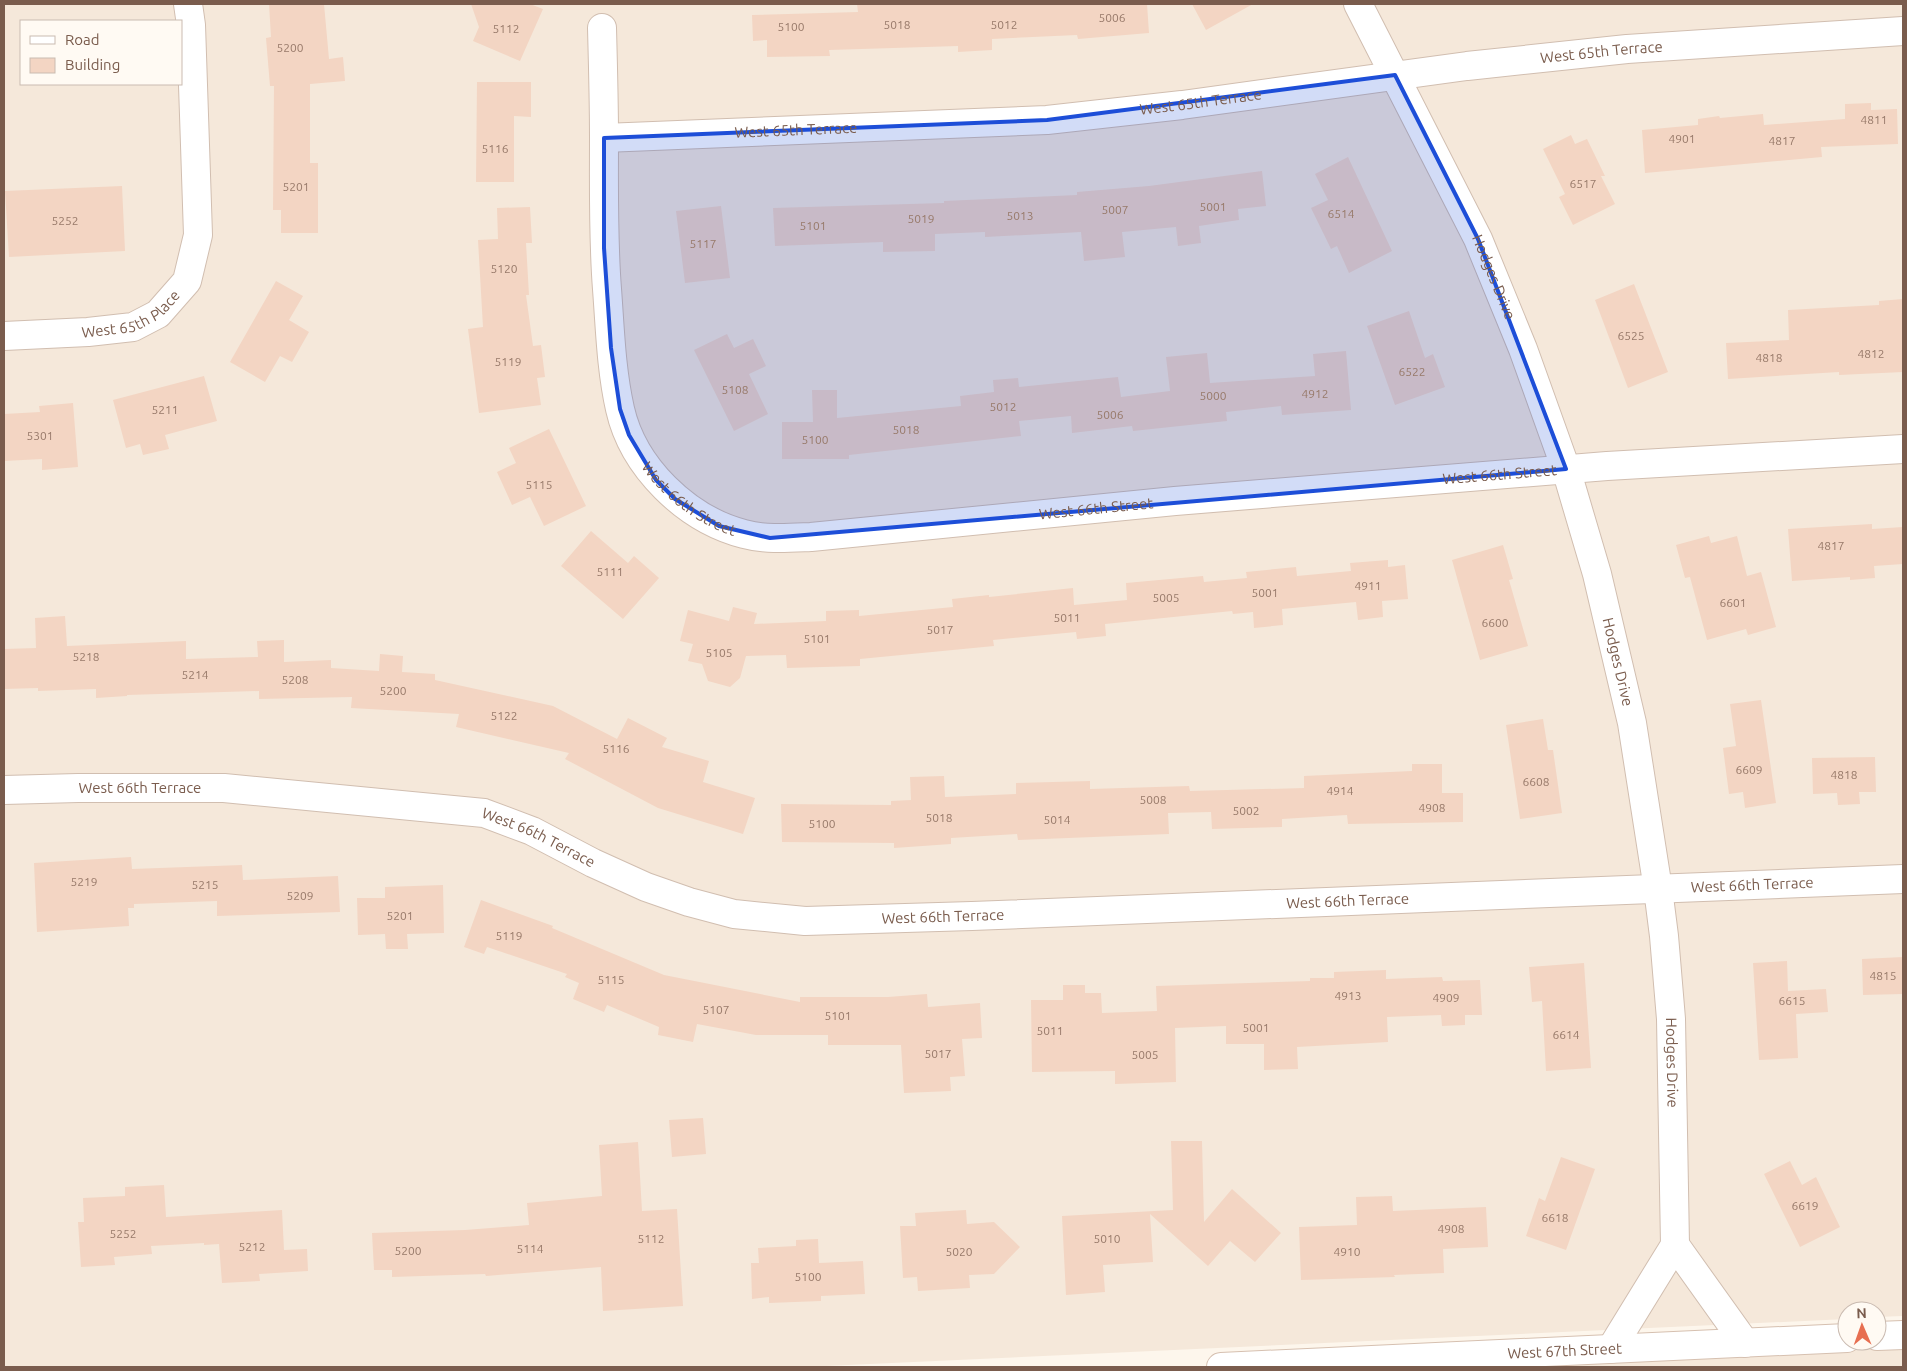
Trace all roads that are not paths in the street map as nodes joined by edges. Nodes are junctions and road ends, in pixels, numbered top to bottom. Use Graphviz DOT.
graph roads {
  1 [pos="188,4"];
  2 [pos="1358,4"];
  3 [pos="602,28"];
  4 [pos="1903,31"];
  5 [pos="1396,75"];
  6 [pos="604,138"];
  7 [pos="4,336"];
  8 [pos="1903,449"];
  9 [pos="1566,469"];
  10 [pos="4,790"];
  11 [pos="1903,879"];
  12 [pos="1658,888"];
  13 [pos="1675,1245"];
  14 [pos="1903,1335"];
  15 [pos="1887,1336"];
  16 [pos="1837,1338"];
  17 [pos="1745,1342"];
  18 [pos="1611,1349"];
  19 [pos="1221,1367"];
  1 -- 7 [label="street, West 65th Place"];
  2 -- 5 [label="street, Hodges Drive"];
  3 -- 6 [label="street"];
  4 -- 5 [label="street, West 65th Terrace"];
  5 -- 6 [label="street, West 65th Terrace"];
  5 -- 9 [label="street, Hodges Drive"];
  6 -- 9 [label="street, West 66th Street"];
  8 -- 9 [label="street, West 66th Street"];
  9 -- 12 [label="street, Hodges Drive"];
  10 -- 12 [label="street, West 66th Terrace"];
  11 -- 12 [label="street, West 66th Terrace"];
  12 -- 13 [label="street, Hodges Drive"];
  13 -- 17 [label="street"];
  13 -- 18 [label="street"];
  14 -- 15 [label="street"];
  16 -- 17 [label="street, West 67th Street"];
  17 -- 18 [label="street, West 67th Street"];
  18 -- 19 [label="street, West 67th Street"];
}
